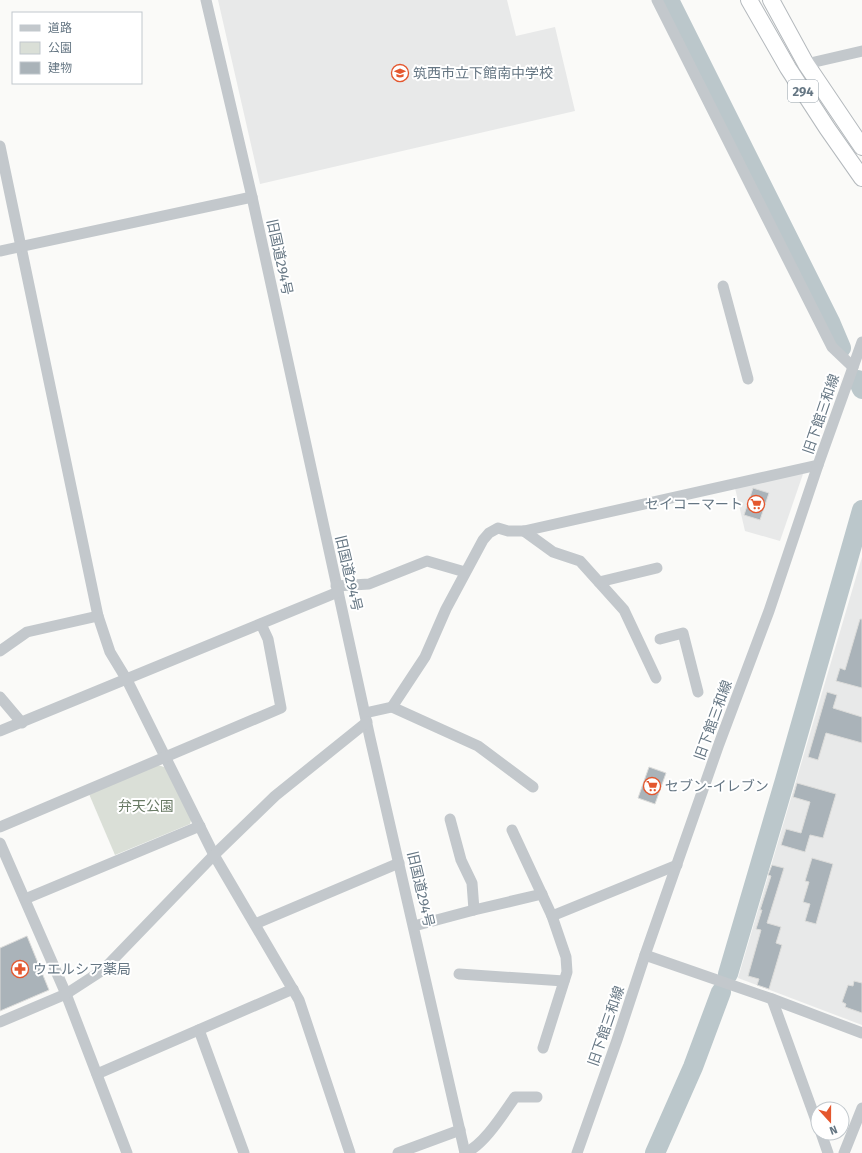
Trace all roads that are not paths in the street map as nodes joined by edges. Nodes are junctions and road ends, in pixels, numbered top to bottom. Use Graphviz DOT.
graph roads {
  1 [pos="206,0"];
  2 [pos="657,0"];
  3 [pos="749,0"];
  4 [pos="771,0"];
  5 [pos="862,51"];
  6 [pos="806,64"];
  7 [pos="0,146"];
  8 [pos="862,147"];
  9 [pos="862,178"];
  10 [pos="252,197"];
  11 [pos="21,246"];
  12 [pos="0,251"];
  13 [pos="723,286"];
  14 [pos="862,342"];
  15 [pos="853,367"];
  16 [pos="748,379"];
  17 [pos="818,465"];
  18 [pos="524,531"];
  19 [pos="657,568"];
  20 [pos="466,572"];
  21 [pos="599,582"];
  22 [pos="337,589"];
  23 [pos="98,616"];
  24 [pos="261,624"];
  25 [pos="660,640"];
  26 [pos="0,652"];
  27 [pos="656,678"];
  28 [pos="127,680"];
  29 [pos="698,692"];
  30 [pos="0,697"];
  31 [pos="392,706"];
  32 [pos="366,718"];
  33 [pos="22,722"];
  34 [pos="0,732"];
  35 [pos="166,757"];
  36 [pos="533,787"];
  37 [pos="450,819"];
  38 [pos="200,826"];
  39 [pos="0,827"];
  40 [pos="512,830"];
  41 [pos="0,843"];
  42 [pos="214,854"];
  43 [pos="399,863"];
  44 [pos="677,865"];
  45 [pos="542,894"];
  46 [pos="25,899"];
  47 [pos="474,910"];
  48 [pos="552,916"];
  49 [pos="255,924"];
  50 [pos="414,926"];
  51 [pos="645,955"];
  52 [pos="459,974"];
  53 [pos="564,981"];
  54 [pos="293,989"];
  55 [pos="66,994"];
  56 [pos="772,999"];
  57 [pos="0,1022"];
  58 [pos="199,1030"];
  59 [pos="862,1033"];
  60 [pos="543,1048"];
  61 [pos="97,1074"];
  62 [pos="537,1097"];
  63 [pos="810,1104"];
  64 [pos="862,1108"];
  65 [pos="460,1130"];
  66 [pos="824,1141"];
  67 [pos="127,1153"];
  68 [pos="244,1153"];
  69 [pos="350,1153"];
  70 [pos="398,1153"];
  71 [pos="465,1153"];
  72 [pos="576,1153"];
  73 [pos="828,1153"];
  74 [pos="844,1153"];
  1 -- 10 [label="street, 旧国道294号"];
  2 -- 15 [label="street"];
  3 -- 9 [label="highway, 294"];
  4 -- 6 [label="highway, 294"];
  5 -- 6 [label="street"];
  6 -- 8 [label="highway, 294"];
  7 -- 11 [label="street"];
  10 -- 11 [label="street"];
  10 -- 22 [label="street, 旧国道294号"];
  11 -- 12 [label="street"];
  11 -- 23 [label="street"];
  13 -- 16 [label="street"];
  14 -- 15 [label="street, 旧下館三和線"];
  15 -- 17 [label="street, 旧下館三和線"];
  17 -- 18 [label="street"];
  17 -- 44 [label="street, 旧下館三和線"];
  18 -- 20 [label="street"];
  18 -- 21 [label="street"];
  19 -- 21 [label="street"];
  20 -- 22 [label="street"];
  20 -- 31 [label="street"];
  21 -- 27 [label="street"];
  22 -- 24 [label="street"];
  22 -- 32 [label="street, 旧国道294号"];
  23 -- 26 [label="street"];
  23 -- 28 [label="street"];
  24 -- 28 [label="street"];
  24 -- 35 [label="street"];
  25 -- 29 [label="street"];
  28 -- 33 [label="street"];
  28 -- 35 [label="street"];
  30 -- 33 [label="street"];
  31 -- 32 [label="street"];
  31 -- 36 [label="street"];
  32 -- 42 [label="street"];
  32 -- 43 [label="street, 旧国道294号"];
  33 -- 34 [label="street"];
  35 -- 38 [label="street"];
  35 -- 39 [label="street"];
  37 -- 47 [label="street"];
  38 -- 42 [label="street"];
  38 -- 46 [label="street"];
  40 -- 45 [label="street"];
  41 -- 46 [label="street"];
  42 -- 49 [label="street"];
  42 -- 55 [label="street"];
  43 -- 49 [label="street"];
  43 -- 50 [label="street, 旧国道294号"];
  44 -- 48 [label="street"];
  44 -- 51 [label="street, 旧下館三和線"];
  45 -- 47 [label="street"];
  45 -- 48 [label="street"];
  46 -- 55 [label="street"];
  47 -- 50 [label="street"];
  48 -- 53 [label="street"];
  49 -- 54 [label="street"];
  50 -- 65 [label="street, 旧国道294号"];
  51 -- 56 [label="street"];
  51 -- 72 [label="street, 旧下館三和線"];
  52 -- 53 [label="street"];
  53 -- 60 [label="street"];
  54 -- 58 [label="street"];
  54 -- 69 [label="street"];
  55 -- 57 [label="street"];
  55 -- 61 [label="street"];
  56 -- 59 [label="street"];
  56 -- 63 [label="street"];
  58 -- 61 [label="street"];
  58 -- 68 [label="street"];
  61 -- 67 [label="street"];
  62 -- 71 [label="street"];
  64 -- 74 [label="street"];
  65 -- 70 [label="street"];
  65 -- 71 [label="street, 旧国道294号"];
  66 -- 73 [label="street"];
}
